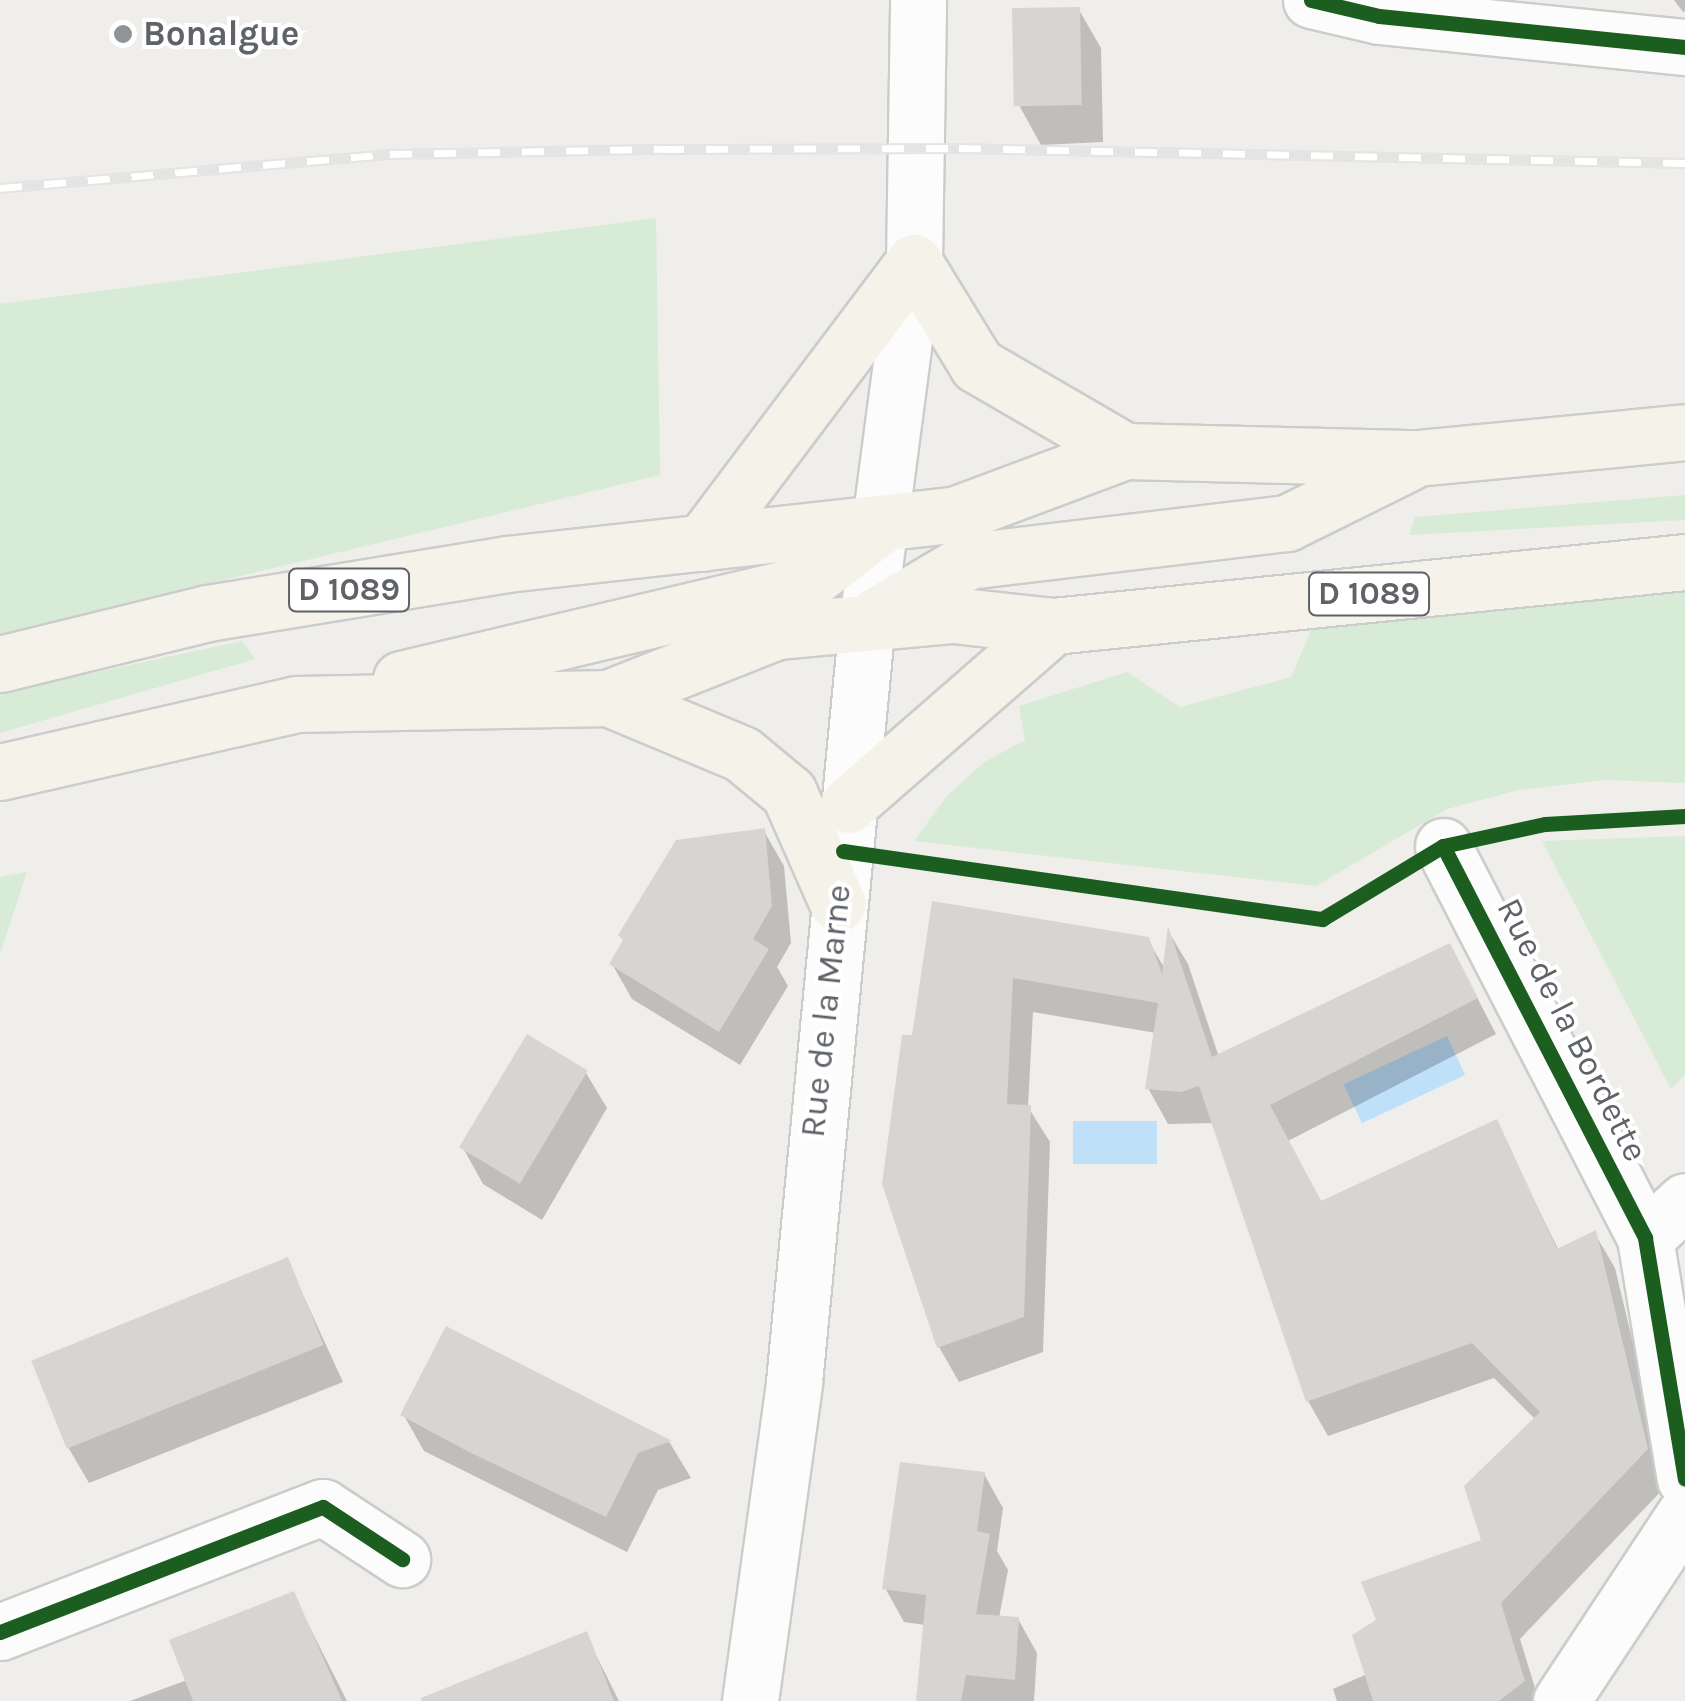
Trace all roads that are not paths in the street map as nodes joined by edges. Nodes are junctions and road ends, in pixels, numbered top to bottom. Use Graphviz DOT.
graph roads {
  1 [pos="918,0"];
  2 [pos="1311,0"];
  3 [pos="1685,47"];
  4 [pos="914,262"];
  5 [pos="1685,432"];
  6 [pos="1125,450"];
  7 [pos="1417,458"];
  8 [pos="882,525"];
  9 [pos="702,543"];
  10 [pos="1685,562"];
  11 [pos="867,621"];
  12 [pos="1054,626"];
  13 [pos="0,664"];
  14 [pos="608,698"];
  15 [pos="297,704"];
  16 [pos="0,772"];
  17 [pos="848,805"];
  18 [pos="1443,846"];
  19 [pos="838,904"];
  20 [pos="1685,1201"];
  21 [pos="1645,1238"];
  22 [pos="1685,1478"];
  23 [pos="1685,1514"];
  24 [pos="402,1559"];
  25 [pos="0,1632"];
  26 [pos="750,1701"];
  27 [pos="1561,1701"];
  1 -- 4 [label="street, Rue de la Marne"];
  2 -- 3 [label="street"];
  4 -- 6 [label="main road"];
  4 -- 8 [label="street, Rue de la Marne"];
  4 -- 9 [label="main road"];
  5 -- 7 [label="main road, D 1089"];
  6 -- 7 [label="main road, D 1089"];
  6 -- 8 [label="main road, D 1089"];
  7 -- 11 [label="main road, D 1089"];
  8 -- 9 [label="main road, D 1089"];
  8 -- 11 [label="street, Rue de la Marne"];
  8 -- 15 [label="main road, D 1089"];
  9 -- 13 [label="main road, D 1089"];
  10 -- 12 [label="main road, D 1089"];
  11 -- 12 [label="main road, D 1089"];
  11 -- 14 [label="main road, D 1089"];
  11 -- 17 [label="street, Rue de la Marne"];
  12 -- 17 [label="main road"];
  14 -- 15 [label="main road, D 1089"];
  14 -- 19 [label="main road"];
  15 -- 16 [label="main road, D 1089"];
  17 -- 19 [label="street, Rue de la Marne"];
  18 -- 21 [label="street, Rue de la Bordette"];
  19 -- 26 [label="street, Rue de la Marne"];
  20 -- 21 [label="street"];
  21 -- 22 [label="street, Rue de la Bordette"];
  23 -- 27 [label="street"];
  24 -- 25 [label="street"];
}
